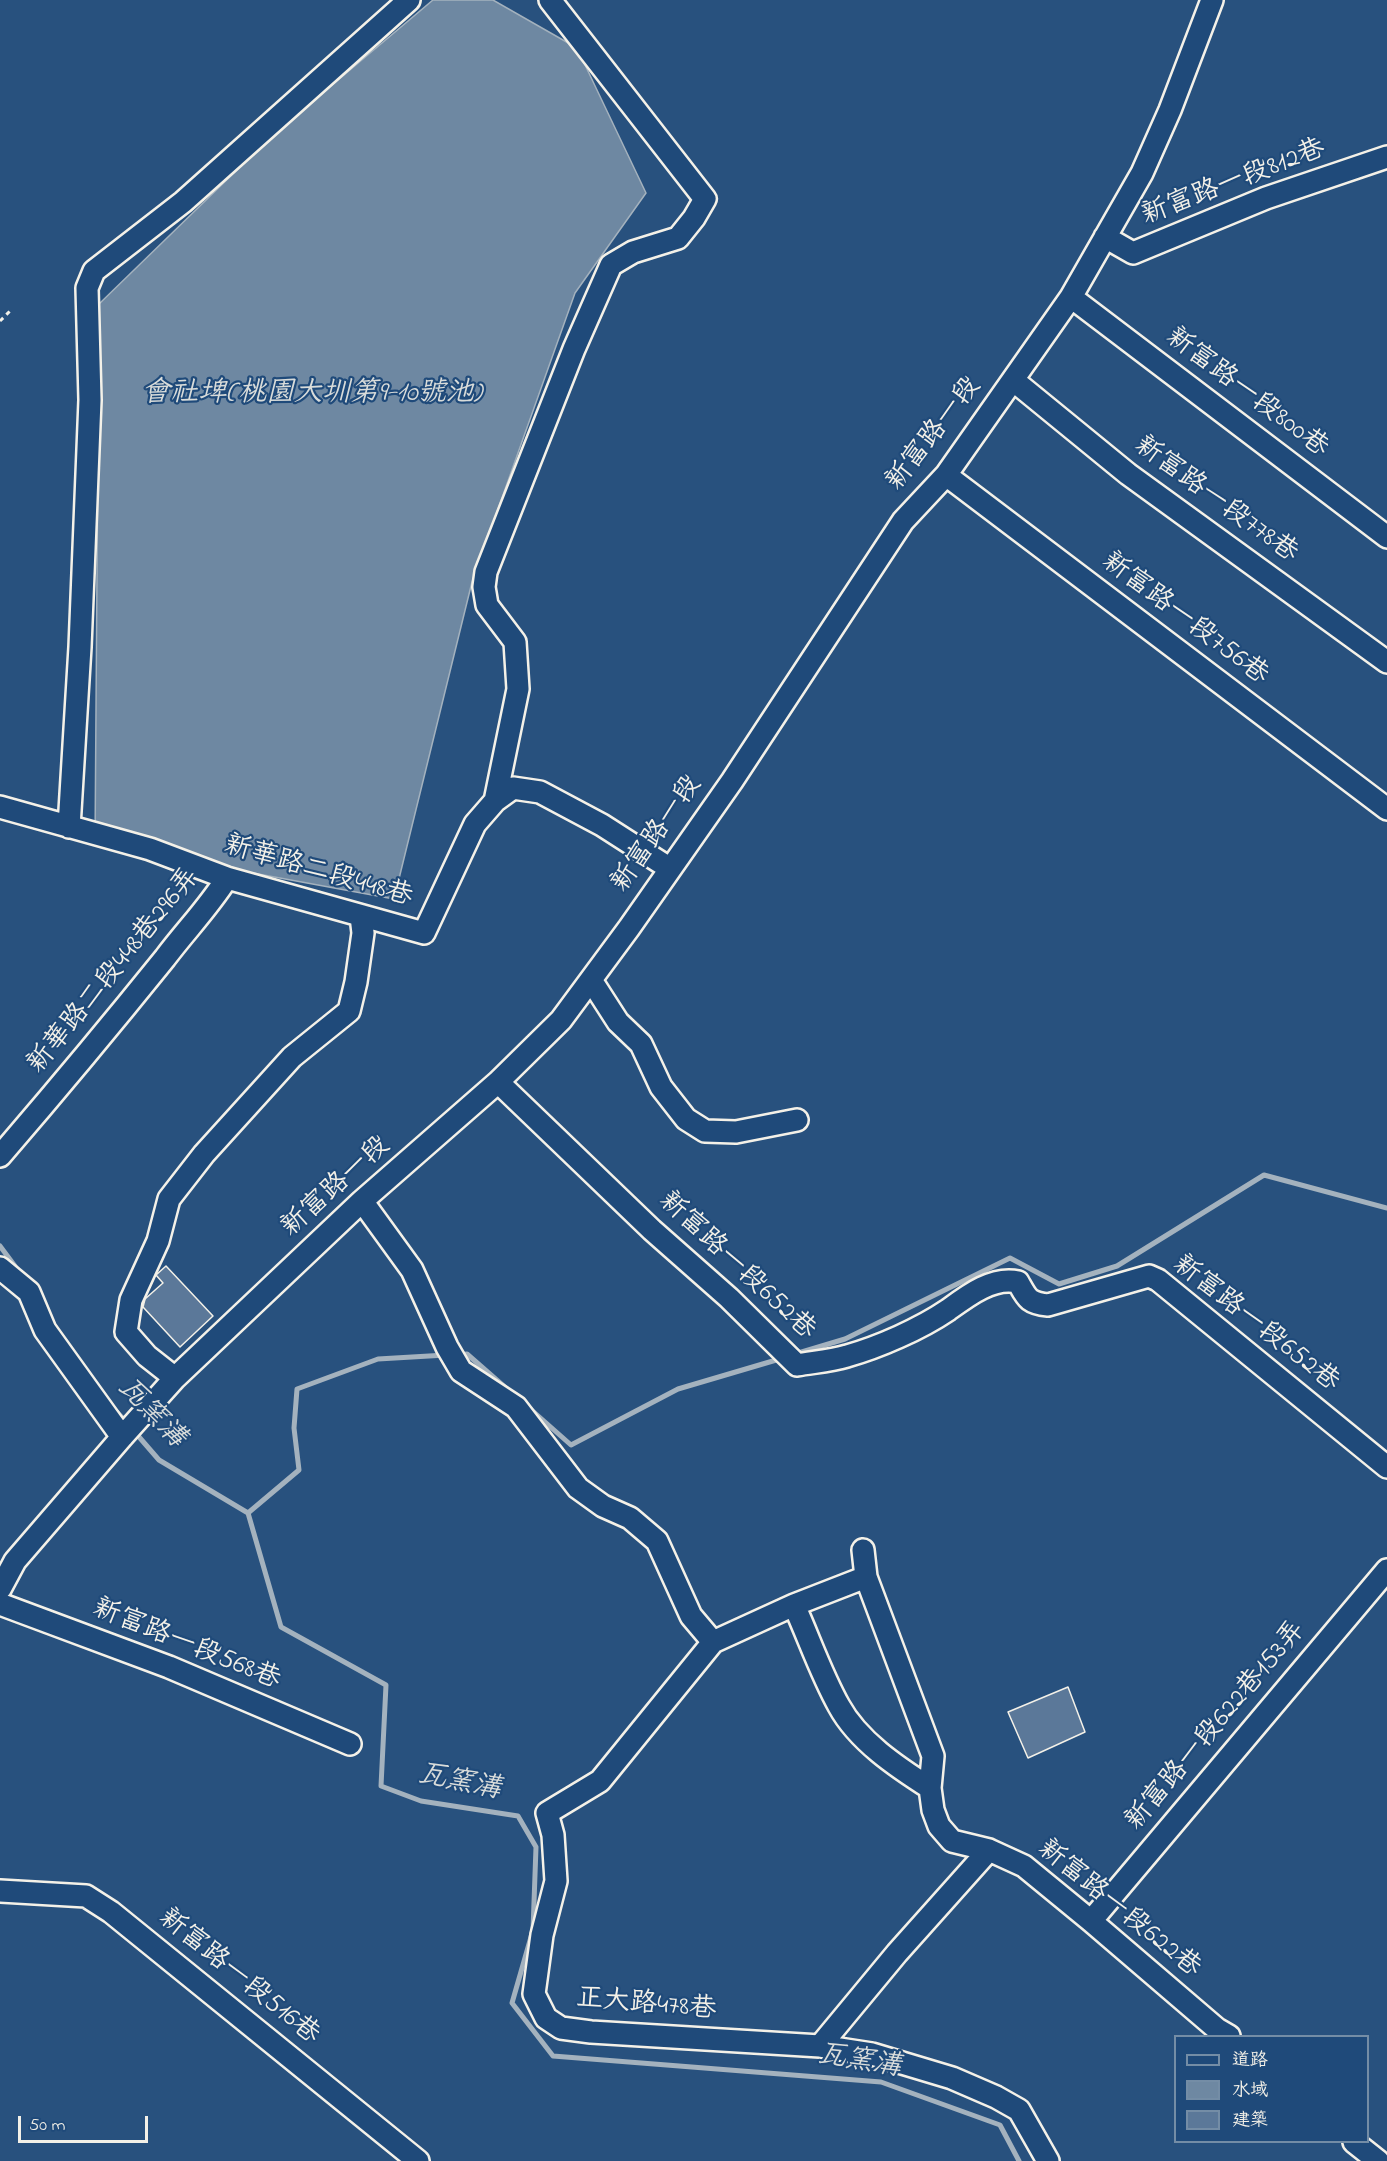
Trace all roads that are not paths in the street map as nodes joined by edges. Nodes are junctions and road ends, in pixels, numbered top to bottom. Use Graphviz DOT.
graph roads {
  1 [pos="410,0"];
  2 [pos="550,0"];
  3 [pos="1212,0"];
  4 [pos="1387,157"];
  5 [pos="1105,237"];
  6 [pos="1071,297"];
  7 [pos="1013,380"];
  8 [pos="946,476"];
  9 [pos="1387,537"];
  10 [pos="1387,663"];
  11 [pos="495,801"];
  12 [pos="0,807"];
  13 [pos="1387,809"];
  14 [pos="69,827"];
  15 [pos="669,868"];
  16 [pos="227,878"];
  17 [pos="361,916"];
  18 [pos="591,980"];
  19 [pos="498,1082"];
  20 [pos="797,1120"];
  21 [pos="0,1156"];
  22 [pos="362,1201"];
  23 [pos="0,1268"];
  24 [pos="175,1378"];
  25 [pos="122,1437"];
  26 [pos="1387,1467"];
  27 [pos="863,1550"];
  28 [pos="1387,1570"];
  29 [pos="866,1577"];
  30 [pos="0,1589"];
  31 [pos="0,1604"];
  32 [pos="794,1605"];
  33 [pos="713,1642"];
  34 [pos="350,1744"];
  35 [pos="930,1788"];
  36 [pos="989,1850"];
  37 [pos="0,1891"];
  38 [pos="1092,1921"];
  39 [pos="1226,2035"];
  40 [pos="820,2046"];
  41 [pos="1355,2143"];
  42 [pos="418,2161"];
  43 [pos="1048,2161"];
  44 [pos="1378,2161"];
  1 -- 14 [label="street"];
  2 -- 11 [label="street"];
  3 -- 5 [label="street, 新富路一段"];
  4 -- 5 [label="street, 新富路一段812巷"];
  5 -- 6 [label="street, 新富路一段"];
  6 -- 7 [label="street, 新富路一段"];
  6 -- 9 [label="street, 新富路一段800巷"];
  7 -- 8 [label="street, 新富路一段"];
  7 -- 10 [label="street, 新富路一段778巷"];
  8 -- 13 [label="street, 新富路一段756巷"];
  8 -- 15 [label="street, 新富路一段"];
  11 -- 15 [label="street, 新華路二段448巷"];
  11 -- 17 [label="street, 新華路二段448巷"];
  12 -- 14 [label="street, 新華路二段448巷"];
  14 -- 16 [label="street, 新華路二段448巷"];
  15 -- 18 [label="street, 新富路一段"];
  16 -- 17 [label="street, 新華路二段448巷"];
  16 -- 21 [label="street, 新華路二段448巷296弄"];
  17 -- 24 [label="street"];
  18 -- 19 [label="street, 新富路一段"];
  18 -- 20 [label="street"];
  19 -- 22 [label="street, 新富路一段"];
  19 -- 26 [label="street, 新富路一段652巷"];
  22 -- 24 [label="street, 新富路一段"];
  22 -- 33 [label="street"];
  23 -- 25 [label="street"];
  24 -- 25 [label="street, 新富路一段"];
  25 -- 30 [label="street, 新富路一段"];
  27 -- 29 [label="street, 新富路一段622巷"];
  28 -- 38 [label="street, 新富路一段622巷153弄"];
  29 -- 32 [label="street"];
  29 -- 35 [label="street, 新富路一段622巷"];
  31 -- 34 [label="street, 新富路一段568巷"];
  32 -- 33 [label="street"];
  32 -- 35 [label="street"];
  33 -- 40 [label="street, 正大路478巷"];
  35 -- 36 [label="street, 新富路一段622巷"];
  36 -- 38 [label="street, 新富路一段622巷"];
  36 -- 40 [label="street"];
  37 -- 42 [label="street, 新富路一段516巷"];
  38 -- 39 [label="street, 新富路一段622巷"];
  40 -- 43 [label="street, 正大路478巷"];
  41 -- 44 [label="street"];
}
